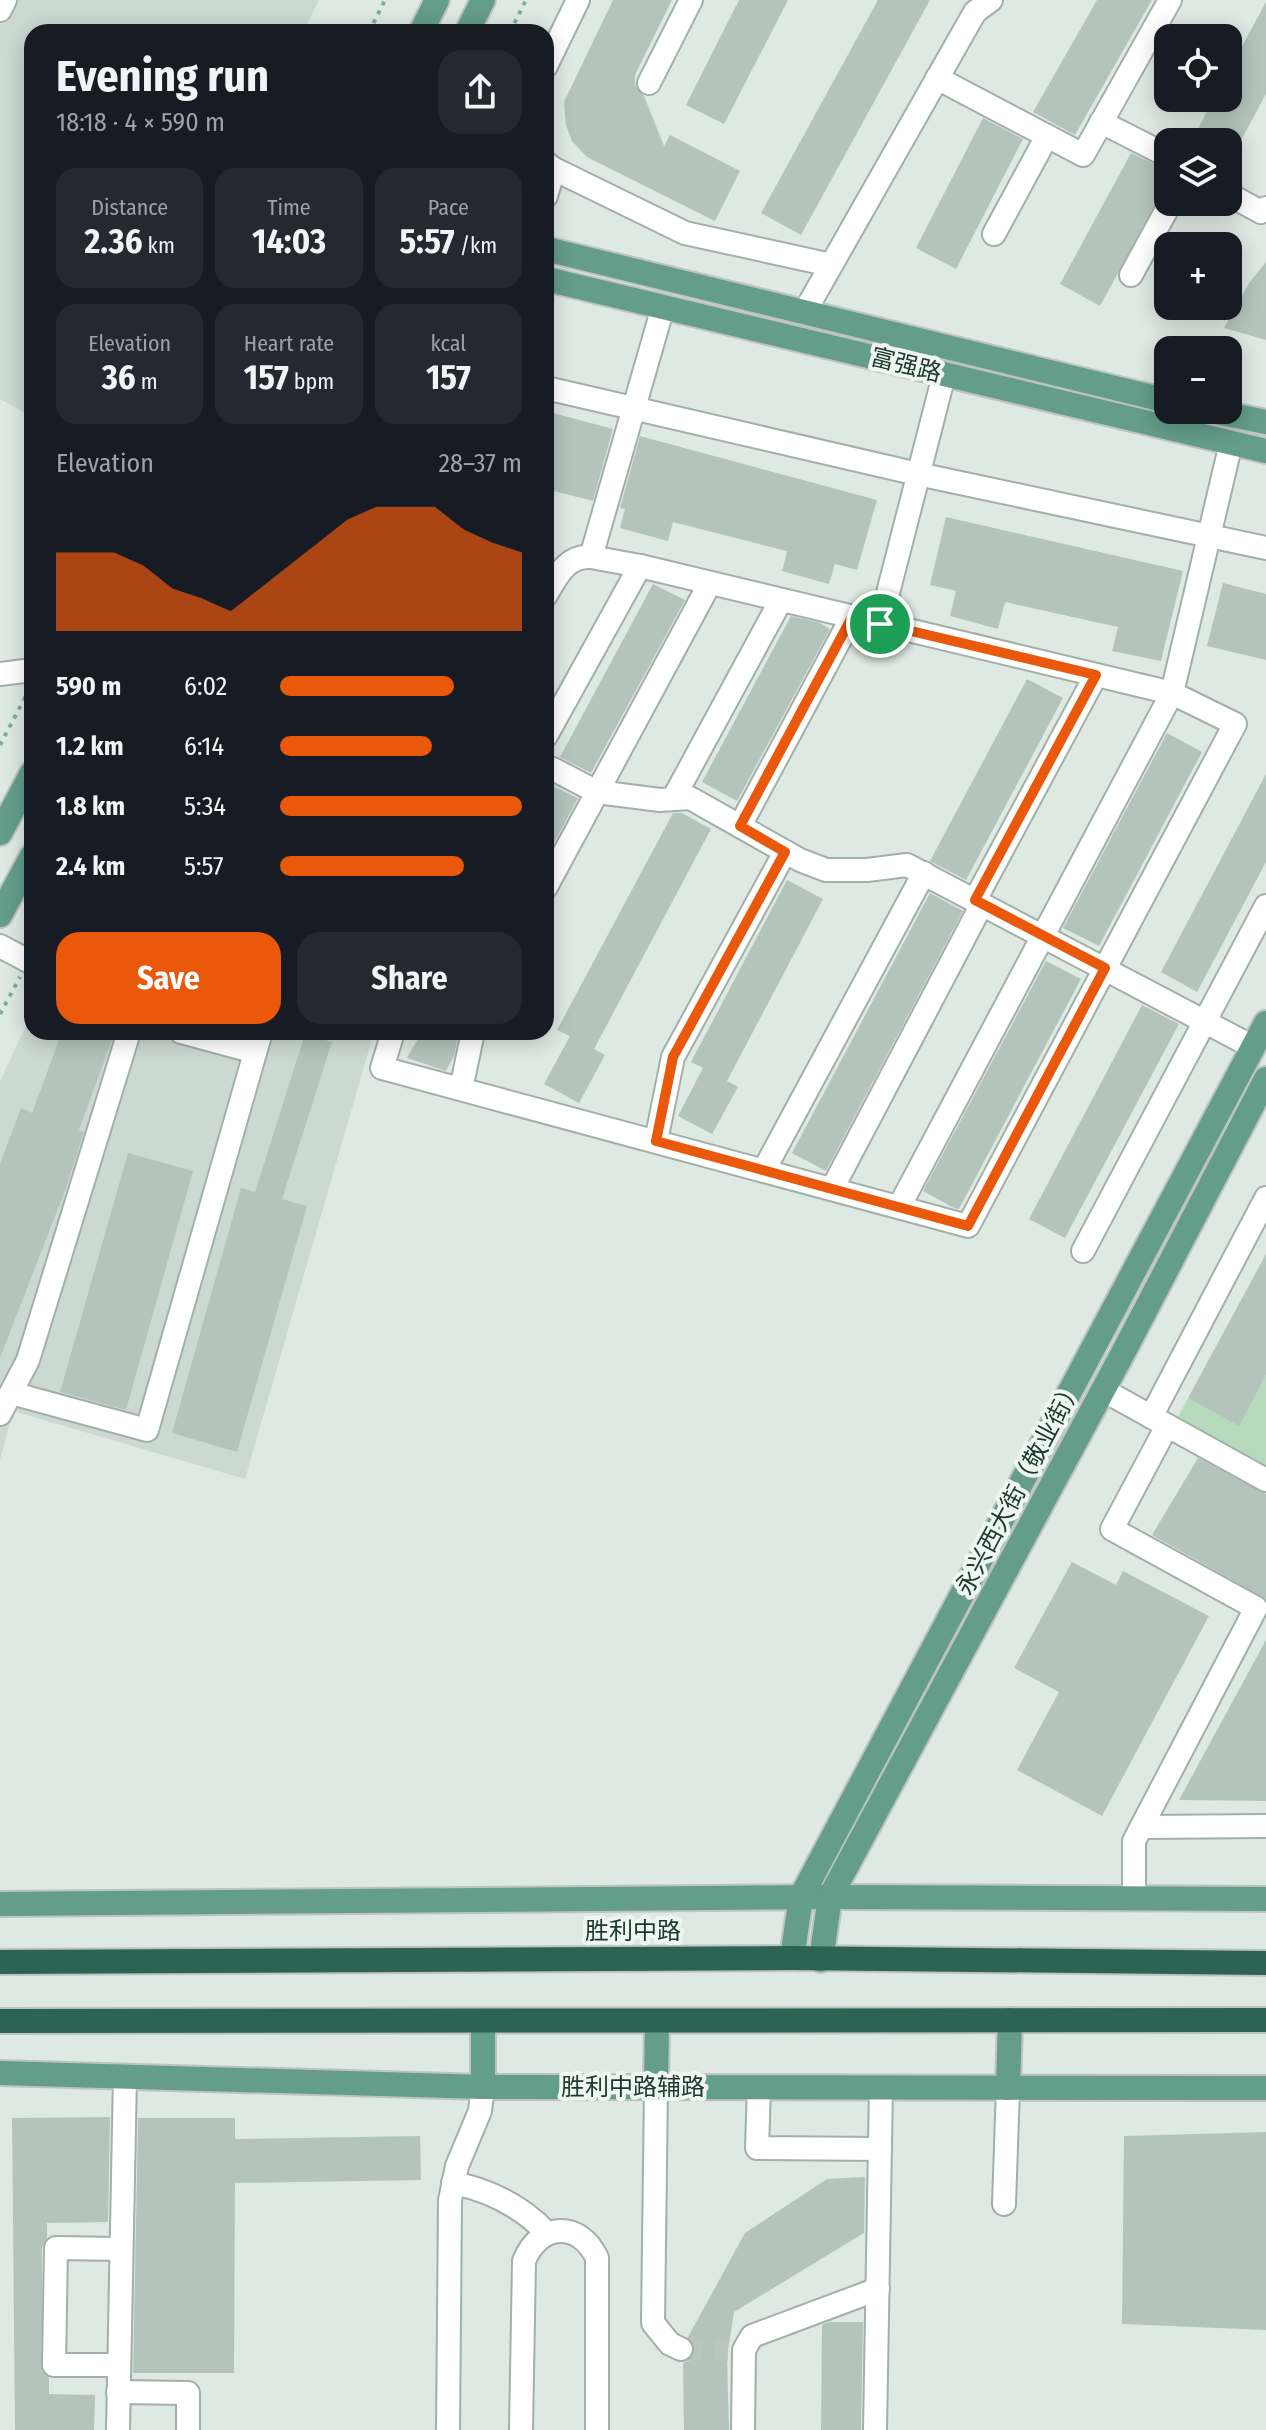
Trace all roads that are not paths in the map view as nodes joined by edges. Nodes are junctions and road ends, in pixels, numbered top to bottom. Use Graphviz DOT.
graph roads {
  1 [pos="5,0"];
  2 [pos="437,0"];
  3 [pos="483,0"];
  4 [pos="578,0"];
  5 [pos="691,0"];
  6 [pos="991,0"];
  7 [pos="1170,0"];
  8 [pos="0,10"];
  9 [pos="425,24"];
  10 [pos="471,24"];
  11 [pos="554,50"];
  12 [pos="937,78"];
  13 [pos="649,83"];
  14 [pos="1101,122"];
  15 [pos="1047,136"];
  16 [pos="1154,149"];
  17 [pos="554,168"];
  18 [pos="1242,202"];
  19 [pos="1266,208"];
  20 [pos="1163,216"];
  21 [pos="994,234"];
  22 [pos="554,251"];
  23 [pos="831,265"];
  24 [pos="1131,275"];
  25 [pos="554,281"];
  26 [pos="663,307"];
  27 [pos="804,313"];
  28 [pos="944,375"];
  29 [pos="554,390"];
  30 [pos="1154,398"];
  31 [pos="634,409"];
  32 [pos="1242,417"];
  33 [pos="1266,422"];
  34 [pos="1231,443"];
  35 [pos="1266,451"];
  36 [pos="918,474"];
  37 [pos="1209,535"];
  38 [pos="1266,548"];
  39 [pos="591,557"];
  40 [pos="640,566"];
  41 [pos="554,583"];
  42 [pos="710,583"];
  43 [pos="781,600"];
  44 [pos="852,617"];
  45 [pos="880,624"];
  46 [pos="24,671"];
  47 [pos="0,674"];
  48 [pos="1096,675"];
  49 [pos="1172,693"];
  50 [pos="554,722"];
  51 [pos="554,770"];
  52 [pos="24,788"];
  53 [pos="597,792"];
  54 [pos="673,799"];
  55 [pos="740,826"];
  56 [pos="0,833"];
  57 [pos="785,852"];
  58 [pos="24,871"];
  59 [pos="554,872"];
  60 [pos="924,873"];
  61 [pos="978,902"];
  62 [pos="1266,906"];
  63 [pos="0,915"];
  64 [pos="1042,935"];
  65 [pos="0,946"];
  66 [pos="24,959"];
  67 [pos="1105,968"];
  68 [pos="1205,1021"];
  69 [pos="1266,1023"];
  70 [pos="127,1040"];
  71 [pos="391,1040"];
  72 [pos="471,1040"];
  73 [pos="258,1042"];
  74 [pos="1253,1047"];
  75 [pos="1266,1079"];
  76 [pos="461,1089"];
  77 [pos="656,1141"];
  78 [pos="764,1170"];
  79 [pos="832,1189"];
  80 [pos="1266,1198"];
  81 [pos="899,1207"];
  82 [pos="1083,1251"];
  83 [pos="1103,1390"];
  84 [pos="11,1393"];
  85 [pos="0,1414"];
  86 [pos="1159,1421"];
  87 [pos="1266,1480"];
  88 [pos="1266,1826"];
  89 [pos="1142,1827"];
  90 [pos="801,1897"];
  91 [pos="830,1897"];
  92 [pos="1134,1899"];
  93 [pos="1266,1899"];
  94 [pos="0,1904"];
  95 [pos="792,1958"];
  96 [pos="821,1960"];
  97 [pos="0,1962"];
  98 [pos="1266,1963"];
  99 [pos="1010,2020"];
  100 [pos="1266,2020"];
  101 [pos="0,2021"];
  102 [pos="483,2021"];
  103 [pos="657,2021"];
  104 [pos="0,2073"];
  105 [pos="125,2076"];
  106 [pos="483,2087"];
  107 [pos="656,2087"];
  108 [pos="759,2087"];
  109 [pos="881,2087"];
  110 [pos="1008,2088"];
  111 [pos="1266,2088"];
  112 [pos="880,2149"];
  113 [pos="453,2183"];
  114 [pos="1004,2204"];
  115 [pos="547,2233"];
  116 [pos="120,2249"];
  117 [pos="878,2289"];
  118 [pos="681,2349"];
  119 [pos="118,2365"];
  120 [pos="118,2392"];
  121 [pos="118,2430"];
  122 [pos="188,2430"];
  123 [pos="448,2430"];
  124 [pos="521,2430"];
  125 [pos="597,2430"];
  126 [pos="743,2430"];
  127 [pos="875,2430"];
  1 -- 8 [label="street"];
  2 -- 9 [label="main road"];
  3 -- 10 [label="main road"];
  4 -- 11 [label="street"];
  5 -- 13 [label="street"];
  6 -- 12 [label="street"];
  7 -- 14 [label="street"];
  12 -- 15 [label="street"];
  12 -- 23 [label="street"];
  14 -- 15 [label="street"];
  14 -- 16 [label="street"];
  15 -- 21 [label="street"];
  17 -- 23 [label="street"];
  18 -- 19 [label="street"];
  20 -- 24 [label="street"];
  22 -- 27 [label="main road, 富强路"];
  23 -- 27 [label="street"];
  25 -- 26 [label="main road, 富强路"];
  26 -- 28 [label="main road, 富强路"];
  26 -- 31 [label="street"];
  27 -- 30 [label="main road, 富强路"];
  28 -- 34 [label="main road, 富强路"];
  28 -- 36 [label="street"];
  29 -- 31 [label="street"];
  31 -- 36 [label="street"];
  31 -- 39 [label="street"];
  32 -- 33 [label="main road"];
  34 -- 35 [label="main road, 富强路"];
  34 -- 37 [label="street"];
  36 -- 37 [label="street"];
  36 -- 45 [label="street"];
  37 -- 38 [label="street"];
  37 -- 49 [label="street"];
  39 -- 40 [label="street"];
  39 -- 41 [label="street"];
  40 -- 42 [label="street"];
  40 -- 50 [label="street"];
  42 -- 43 [label="street"];
  42 -- 53 [label="street"];
  43 -- 44 [label="street"];
  43 -- 54 [label="street"];
  44 -- 45 [label="street"];
  44 -- 55 [label="street"];
  45 -- 48 [label="street"];
  46 -- 47 [label="street"];
  48 -- 49 [label="street"];
  48 -- 61 [label="street"];
  49 -- 64 [label="street"];
  49 -- 67 [label="street"];
  51 -- 53 [label="street"];
  52 -- 56 [label="main road"];
  53 -- 54 [label="street"];
  53 -- 59 [label="street"];
  54 -- 55 [label="street"];
  55 -- 57 [label="street"];
  57 -- 60 [label="street"];
  57 -- 77 [label="street"];
  58 -- 63 [label="main road"];
  60 -- 61 [label="street"];
  60 -- 78 [label="street"];
  61 -- 64 [label="street"];
  61 -- 79 [label="street"];
  62 -- 68 [label="street"];
  64 -- 67 [label="street"];
  64 -- 81 [label="street"];
  65 -- 66 [label="street"];
  67 -- 68 [label="street"];
  67 -- 81 [label="street"];
  68 -- 74 [label="street"];
  68 -- 82 [label="street"];
  69 -- 74 [label="main road, 永兴西大街（敬业街）"];
  70 -- 84 [label="street"];
  71 -- 76 [label="street"];
  72 -- 76 [label="street"];
  73 -- 84 [label="street"];
  74 -- 90 [label="main road, 永兴西大街（敬业街）"];
  75 -- 83 [label="main road, 永兴西大街（敬业街）"];
  76 -- 77 [label="street"];
  77 -- 78 [label="street"];
  78 -- 79 [label="street"];
  79 -- 81 [label="street"];
  80 -- 86 [label="street"];
  83 -- 86 [label="street"];
  83 -- 91 [label="main road, 永兴西大街（敬业街）"];
  84 -- 85 [label="street"];
  86 -- 87 [label="street"];
  86 -- 89 [label="street"];
  88 -- 89 [label="street"];
  89 -- 92 [label="street"];
  90 -- 91 [label="main road"];
  90 -- 94 [label="main road"];
  90 -- 95 [label="main road, 永兴西大街（敬业街）"];
  91 -- 92 [label="main road"];
  91 -- 96 [label="main road, 永兴西大街（敬业街）"];
  92 -- 93 [label="main road"];
  95 -- 96 [label="highway, 胜利中路"];
  95 -- 97 [label="highway, 胜利中路"];
  96 -- 98 [label="highway, 胜利中路"];
  99 -- 100 [label="highway"];
  99 -- 103 [label="highway"];
  99 -- 110 [label="main road"];
  101 -- 102 [label="highway"];
  102 -- 103 [label="highway"];
  102 -- 106 [label="main road"];
  103 -- 107 [label="main road"];
  104 -- 105 [label="main road, 胜利中路辅路"];
  105 -- 106 [label="main road, 胜利中路辅路"];
  105 -- 116 [label="street"];
  106 -- 107 [label="main road, 胜利中路辅路"];
  106 -- 113 [label="street"];
  107 -- 108 [label="main road, 胜利中路辅路"];
  107 -- 118 [label="street"];
  108 -- 109 [label="main road, 胜利中路辅路"];
  108 -- 112 [label="street"];
  109 -- 110 [label="main road, 胜利中路辅路"];
  109 -- 112 [label="street"];
  110 -- 111 [label="main road, 胜利中路辅路"];
  110 -- 114 [label="street"];
  112 -- 117 [label="street"];
  113 -- 115 [label="street"];
  113 -- 123 [label="street"];
  115 -- 124 [label="street"];
  115 -- 125 [label="street"];
  116 -- 119 [label="street"];
  116 -- 119 [label="street"];
  117 -- 126 [label="street"];
  117 -- 127 [label="street"];
  119 -- 120 [label="street"];
  120 -- 121 [label="street"];
  120 -- 122 [label="street"];
}
